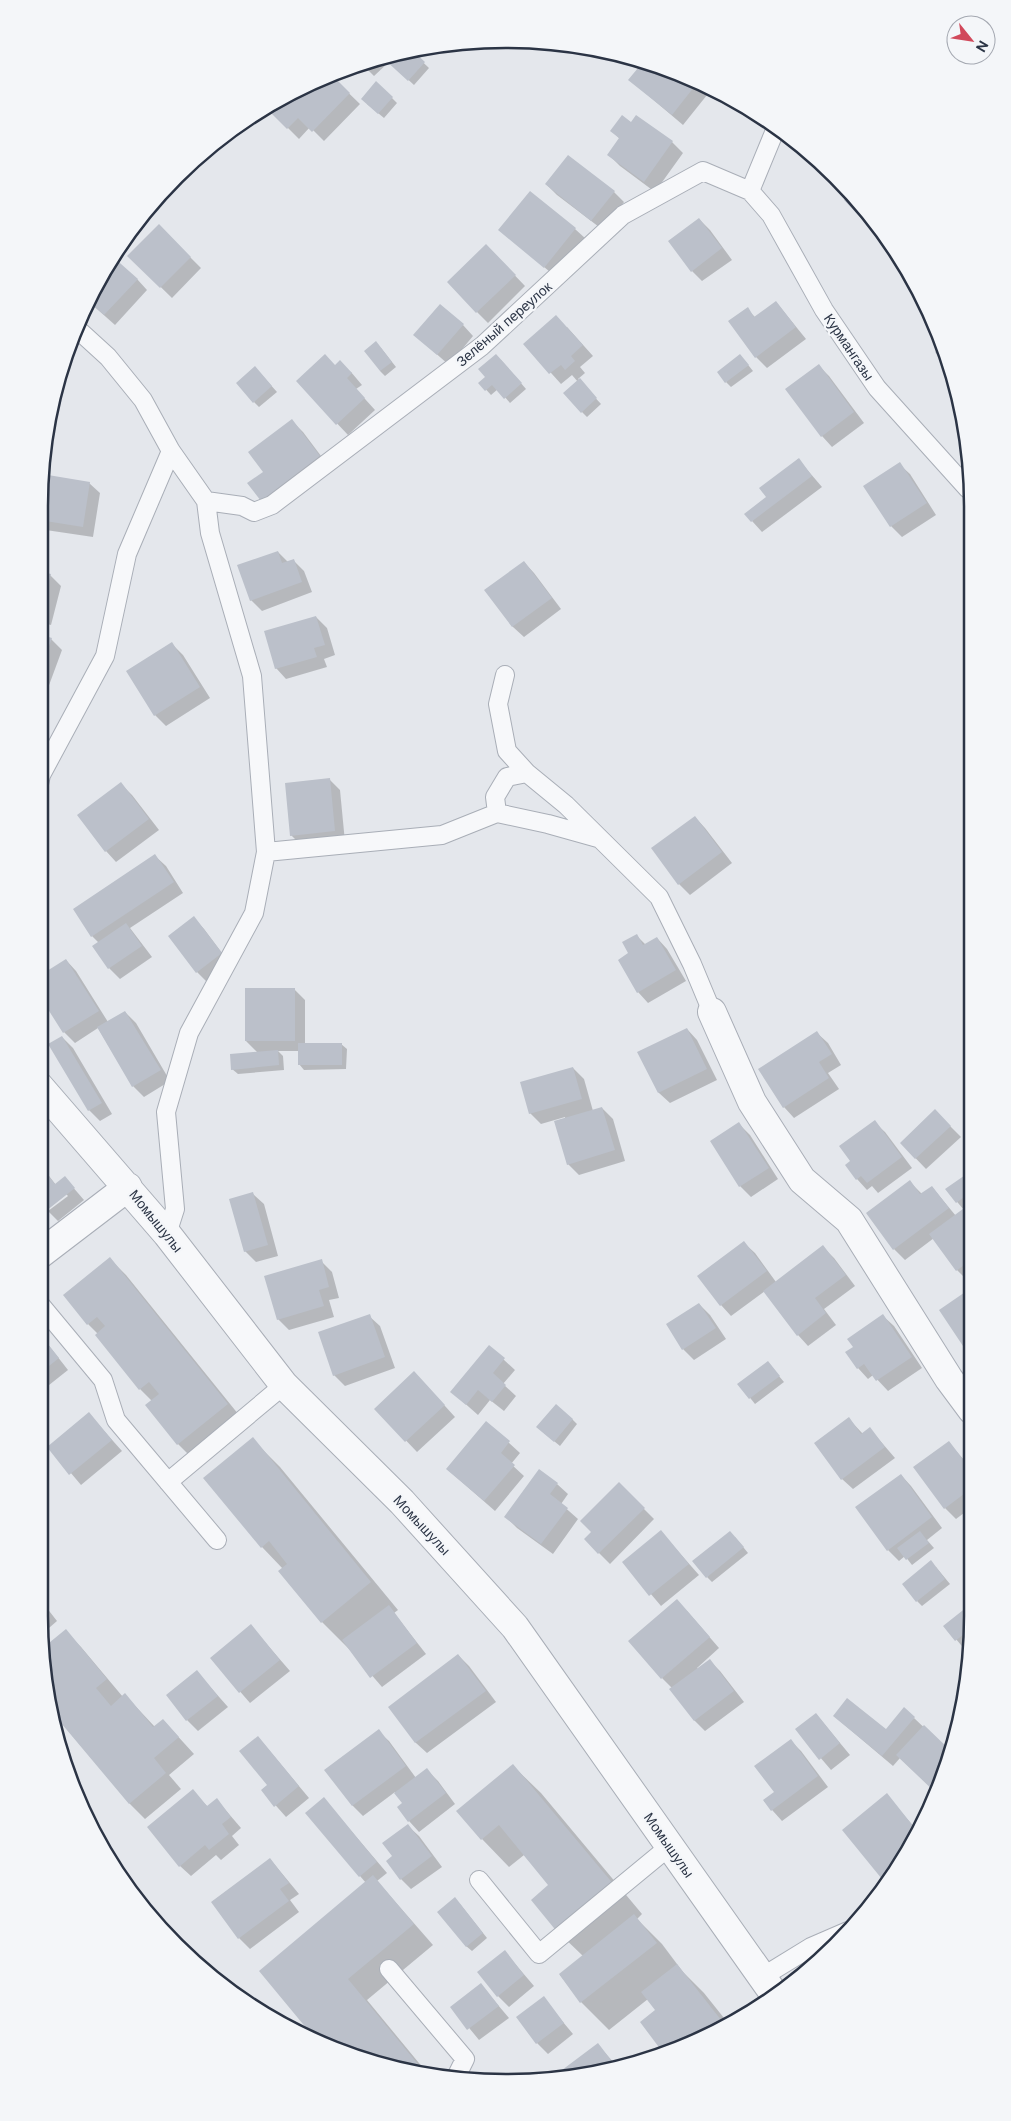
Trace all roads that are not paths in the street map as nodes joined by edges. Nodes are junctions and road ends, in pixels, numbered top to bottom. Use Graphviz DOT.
graph roads {
  1 [pos="773,134"];
  2 [pos="750,191"];
  3 [pos="81,332"];
  4 [pos="171,451"];
  5 [pos="963,484"];
  6 [pos="206,501"];
  7 [pos="505,675"];
  8 [pos="48,762"];
  9 [pos="527,773"];
  10 [pos="497,813"];
  11 [pos="600,839"];
  12 [pos="266,852"];
  13 [pos="712,1012"];
  14 [pos="48,1096"];
  15 [pos="128,1187"];
  16 [pos="167,1234"];
  17 [pos="48,1248"];
  18 [pos="48,1314"];
  19 [pos="284,1385"];
  20 [pos="964,1399"];
  21 [pos="168,1482"];
  22 [pos="217,1540"];
  23 [pos="670,1846"];
  24 [pos="479,1880"];
  25 [pos="829,1939"];
  26 [pos="388,1969"];
  27 [pos="767,1984"];
  28 [pos="459,2071"];
  1 -- 2 [label="lane"];
  2 -- 5 [label="lane, Курмангазы"];
  2 -- 6 [label="lane, Зелёный переулок"];
  3 -- 4 [label="lane"];
  4 -- 6 [label="lane"];
  4 -- 8 [label="lane"];
  6 -- 12 [label="lane"];
  7 -- 9 [label="lane"];
  9 -- 10 [label="lane"];
  9 -- 11 [label="lane"];
  10 -- 11 [label="lane"];
  10 -- 12 [label="lane"];
  11 -- 13 [label="lane"];
  12 -- 16 [label="lane"];
  13 -- 20 [label="street"];
  14 -- 15 [label="street, Момышулы"];
  15 -- 16 [label="street, Момышулы"];
  15 -- 17 [label="street"];
  16 -- 19 [label="street, Момышулы"];
  18 -- 21 [label="lane"];
  19 -- 21 [label="lane"];
  19 -- 23 [label="street, Момышулы"];
  21 -- 22 [label="lane"];
  23 -- 24 [label="lane"];
  23 -- 27 [label="street, Момышулы"];
  25 -- 27 [label="lane"];
  26 -- 28 [label="lane"];
}
